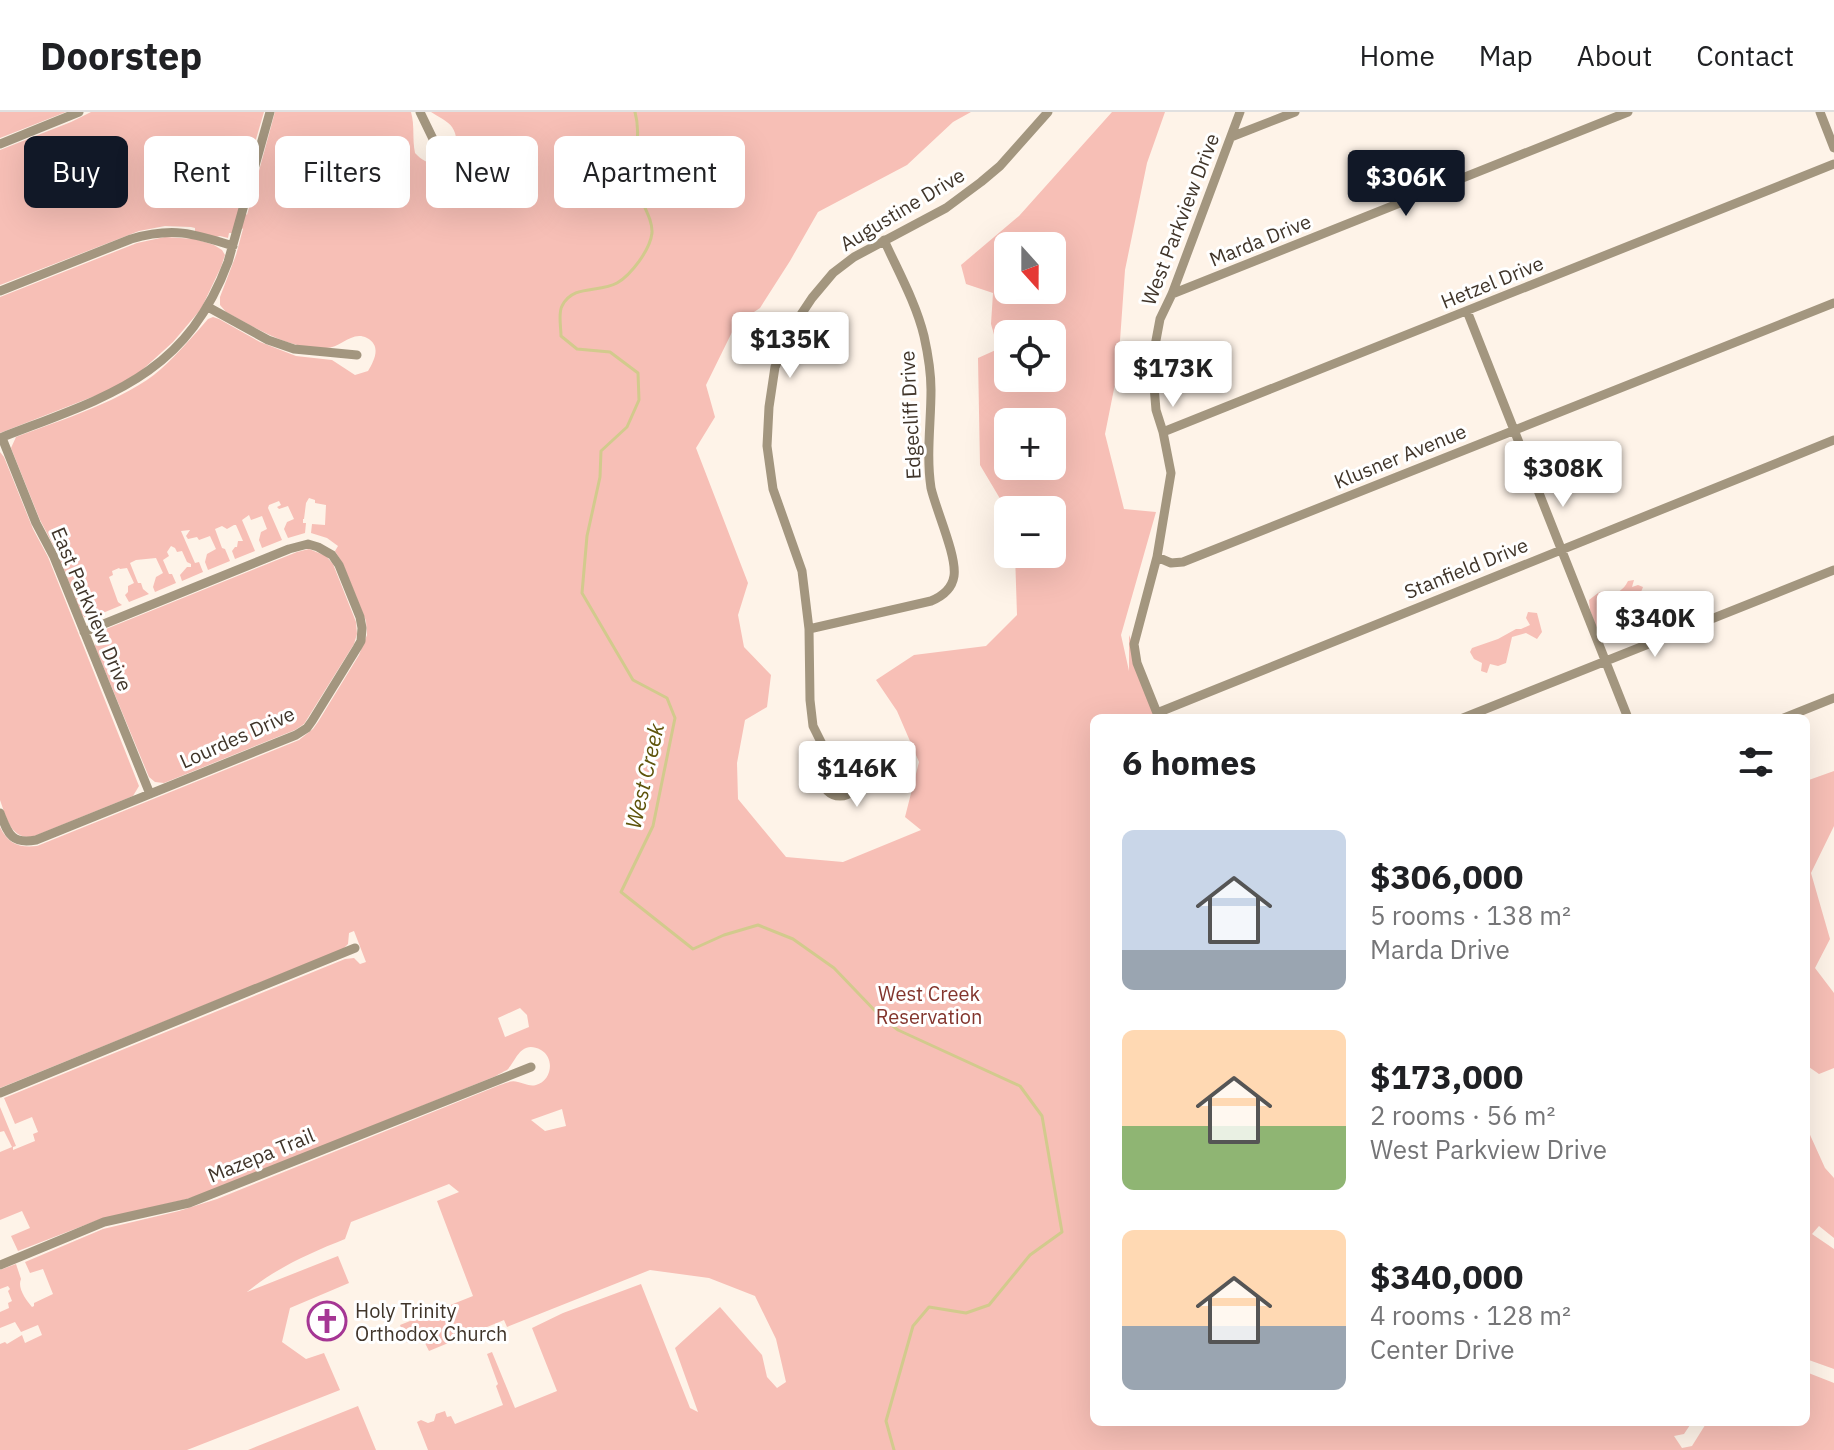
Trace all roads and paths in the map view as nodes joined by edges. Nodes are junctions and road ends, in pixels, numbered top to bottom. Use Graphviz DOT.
graph roads {
  1 [pos="79,112"];
  2 [pos="270,112"];
  3 [pos="420,112"];
  4 [pos="1048,112"];
  5 [pos="1240,112"];
  6 [pos="1295,112"];
  7 [pos="1628,112"];
  8 [pos="1820,112"];
  9 [pos="432,136"];
  10 [pos="1231,137"];
  11 [pos="0,144"];
  12 [pos="1834,148"];
  13 [pos="1834,164"];
  14 [pos="884,240"];
  15 [pos="233,246"];
  16 [pos="0,291"];
  17 [pos="1172,294"];
  18 [pos="1834,303"];
  19 [pos="208,307"];
  20 [pos="1467,311"];
  21 [pos="357,355"];
  22 [pos="1514,430"];
  23 [pos="1163,432"];
  24 [pos="1,438"];
  25 [pos="1834,440"];
  26 [pos="1561,549"];
  27 [pos="1157,557"];
  28 [pos="1834,570"];
  29 [pos="809,629"];
  30 [pos="84,632"];
  31 [pos="1606,661"];
  32 [pos="1834,698"];
  33 [pos="1157,714"];
  34 [pos="1163,714"];
  35 [pos="1473,714"];
  36 [pos="1626,714"];
  37 [pos="1794,714"];
  38 [pos="831,762"];
  39 [pos="150,794"];
  40 [pos="0,813"];
  41 [pos="355,948"];
  42 [pos="531,1067"];
  43 [pos="0,1093"];
  44 [pos="0,1265"];
  1 -- 11 [label="street"];
  2 -- 15 [label="street"];
  3 -- 9 [label="street"];
  4 -- 14 [label="street, Augustine Drive"];
  5 -- 10 [label="street, West Parkview Drive"];
  6 -- 10 [label="street"];
  7 -- 17 [label="street, Marda Drive"];
  8 -- 12 [label="street"];
  10 -- 17 [label="street, West Parkview Drive"];
  13 -- 20 [label="street, Hetzel Drive"];
  14 -- 29 [label="street, Augustine Drive"];
  14 -- 29 [label="street, Edgecliff Drive"];
  15 -- 16 [label="street"];
  15 -- 19 [label="street"];
  17 -- 23 [label="street, West Parkview Drive"];
  18 -- 22 [label="street, Klusner Avenue"];
  19 -- 21 [label="street"];
  19 -- 24 [label="street"];
  20 -- 22 [label="street"];
  20 -- 23 [label="street, Hetzel Drive"];
  22 -- 26 [label="street"];
  22 -- 27 [label="street, Klusner Avenue"];
  23 -- 27 [label="street, West Parkview Drive"];
  24 -- 30 [label="street, East Parkview Drive"];
  25 -- 26 [label="street, Stanfield Drive"];
  26 -- 31 [label="street"];
  26 -- 34 [label="street, Stanfield Drive"];
  27 -- 33 [label="street, West Parkview Drive"];
  28 -- 31 [label="street"];
  29 -- 38 [label="street, Augustine Drive"];
  30 -- 39 [label="street, East Parkview Drive"];
  30 -- 39 [label="street, Lourdes Drive"];
  31 -- 35 [label="street"];
  31 -- 36 [label="street"];
  32 -- 37 [label="street"];
  38 -- 38 [label="street, Augustine Drive"];
  39 -- 40 [label="street, Lourdes Drive"];
  41 -- 43 [label="street"];
  42 -- 44 [label="street, Mazepa Trail"];
}
